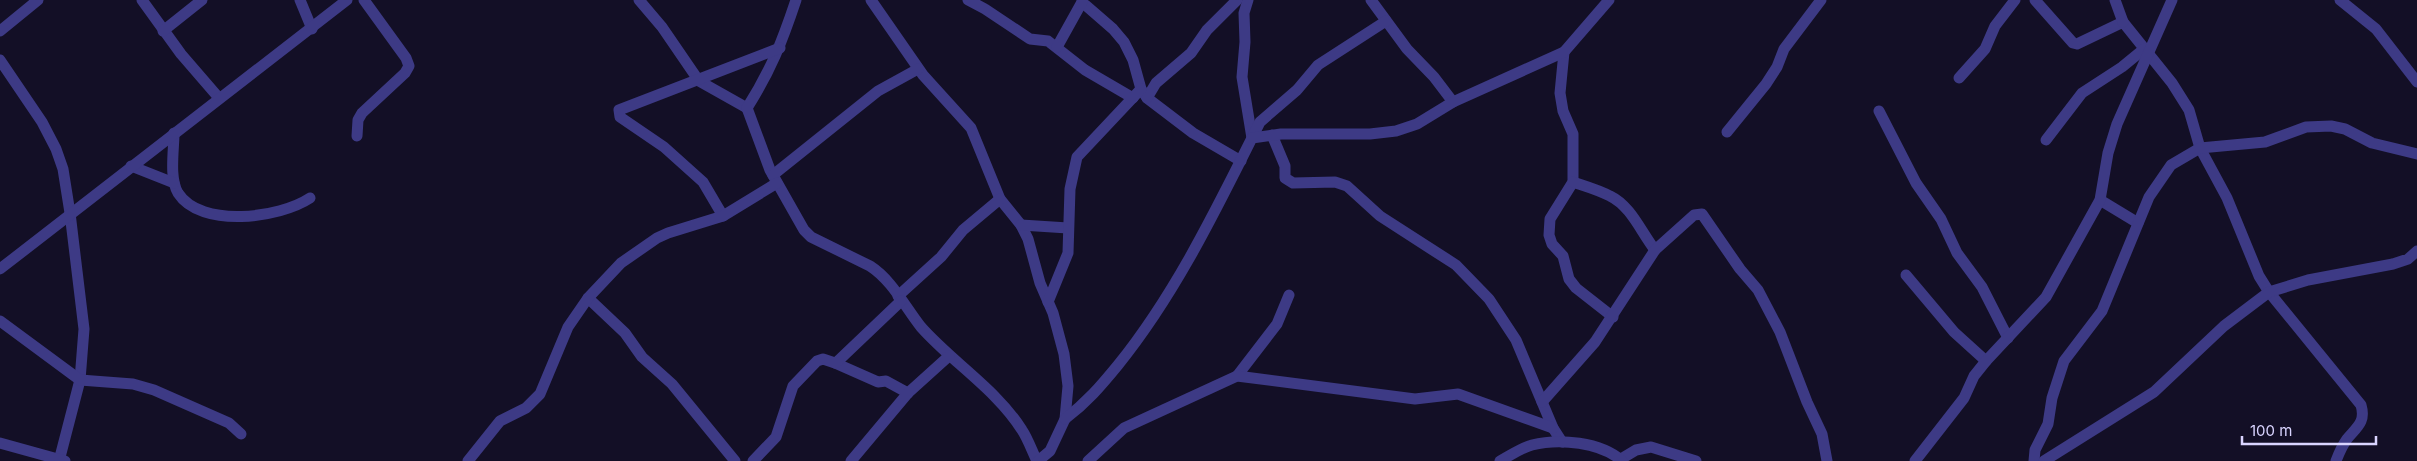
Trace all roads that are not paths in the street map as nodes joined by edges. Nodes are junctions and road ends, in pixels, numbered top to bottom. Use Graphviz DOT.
graph roads {
  1 [pos="38,0"];
  2 [pos="142,0"];
  3 [pos="202,0"];
  4 [pos="300,0"];
  5 [pos="347,0"];
  6 [pos="364,0"];
  7 [pos="639,0"];
  8 [pos="796,0"];
  9 [pos="871,0"];
  10 [pos="968,0"];
  11 [pos="1238,0"];
  12 [pos="1248,0"];
  13 [pos="1371,0"];
  14 [pos="1610,0"];
  15 [pos="1821,0"];
  16 [pos="2015,0"];
  17 [pos="2035,0"];
  18 [pos="2115,0"];
  19 [pos="2172,0"];
  20 [pos="2340,0"];
  21 [pos="1083,1"];
  22 [pos="1386,21"];
  23 [pos="2123,22"];
  24 [pos="312,29"];
  25 [pos="0,31"];
  26 [pos="163,31"];
  27 [pos="1057,47"];
  28 [pos="780,48"];
  29 [pos="2146,51"];
  30 [pos="1564,52"];
  31 [pos="0,60"];
  32 [pos="918,68"];
  33 [pos="1959,78"];
  34 [pos="699,81"];
  35 [pos="2417,82"];
  36 [pos="1144,94"];
  37 [pos="219,98"];
  38 [pos="1133,98"];
  39 [pos="1453,102"];
  40 [pos="747,108"];
  41 [pos="1879,111"];
  42 [pos="1727,132"];
  43 [pos="174,133"];
  44 [pos="357,136"];
  45 [pos="1272,136"];
  46 [pos="1252,138"];
  47 [pos="2046,140"];
  48 [pos="2200,148"];
  49 [pos="2417,154"];
  50 [pos="1240,161"];
  51 [pos="131,166"];
  52 [pos="775,179"];
  53 [pos="1573,182"];
  54 [pos="174,183"];
  55 [pos="310,198"];
  56 [pos="1000,199"];
  57 [pos="2100,200"];
  58 [pos="70,213"];
  59 [pos="723,216"];
  60 [pos="2138,222"];
  61 [pos="1021,225"];
  62 [pos="1068,228"];
  63 [pos="1655,250"];
  64 [pos="2417,251"];
  65 [pos="0,269"];
  66 [pos="1906,275"];
  67 [pos="2269,292"];
  68 [pos="1289,295"];
  69 [pos="588,298"];
  70 [pos="900,298"];
  71 [pos="1048,302"];
  72 [pos="1613,317"];
  73 [pos="0,321"];
  74 [pos="2008,338"];
  75 [pos="949,356"];
  76 [pos="1986,361"];
  77 [pos="835,363"];
  78 [pos="1237,376"];
  79 [pos="80,380"];
  80 [pos="908,393"];
  81 [pos="1542,402"];
  82 [pos="1065,419"];
  83 [pos="1552,428"];
  84 [pos="241,434"];
  85 [pos="1562,442"];
  86 [pos="0,443"];
  87 [pos="2034,455"];
  88 [pos="1622,460"];
  89 [pos="61,461"];
  90 [pos="468,461"];
  91 [pos="735,461"];
  92 [pos="753,461"];
  93 [pos="851,461"];
  94 [pos="1037,461"];
  95 [pos="1088,461"];
  96 [pos="1500,461"];
  97 [pos="1696,461"];
  98 [pos="1827,461"];
  99 [pos="1915,461"];
  100 [pos="2023,461"];
  101 [pos="2044,461"];
  102 [pos="2336,461"];
  1 -- 25 [label="street"];
  2 -- 26 [label="street"];
  3 -- 26 [label="street"];
  4 -- 24 [label="street"];
  5 -- 24 [label="street"];
  6 -- 44 [label="street"];
  7 -- 34 [label="street"];
  8 -- 28 [label="street"];
  9 -- 32 [label="street"];
  10 -- 27 [label="street"];
  11 -- 36 [label="street"];
  12 -- 46 [label="street"];
  13 -- 22 [label="street"];
  14 -- 30 [label="street"];
  15 -- 42 [label="street"];
  16 -- 33 [label="street"];
  17 -- 23 [label="street"];
  18 -- 23 [label="street"];
  19 -- 29 [label="street"];
  20 -- 35 [label="street"];
  21 -- 27 [label="street"];
  21 -- 36 [label="street"];
  22 -- 39 [label="street"];
  22 -- 46 [label="street"];
  23 -- 29 [label="street"];
  24 -- 37 [label="street"];
  26 -- 37 [label="street"];
  27 -- 38 [label="street"];
  28 -- 34 [label="street"];
  28 -- 40 [label="street"];
  29 -- 47 [label="street"];
  29 -- 48 [label="street"];
  29 -- 57 [label="street"];
  30 -- 39 [label="street"];
  30 -- 53 [label="street"];
  31 -- 58 [label="street"];
  32 -- 52 [label="street"];
  32 -- 56 [label="street"];
  34 -- 40 [label="street"];
  34 -- 59 [label="street"];
  36 -- 38 [label="street"];
  36 -- 50 [label="street"];
  37 -- 43 [label="street"];
  38 -- 62 [label="street"];
  39 -- 45 [label="street"];
  40 -- 52 [label="street"];
  41 -- 74 [label="street"];
  43 -- 51 [label="street"];
  43 -- 54 [label="street"];
  45 -- 46 [label="street"];
  45 -- 81 [label="street"];
  46 -- 50 [label="street"];
  48 -- 49 [label="street"];
  48 -- 60 [label="street"];
  48 -- 67 [label="street"];
  50 -- 82 [label="street"];
  51 -- 54 [label="street"];
  51 -- 58 [label="street"];
  52 -- 59 [label="street"];
  52 -- 70 [label="street"];
  53 -- 63 [label="street"];
  53 -- 72 [label="street"];
  54 -- 55 [label="street"];
  56 -- 61 [label="street"];
  56 -- 70 [label="street"];
  57 -- 60 [label="street"];
  57 -- 74 [label="street"];
  58 -- 65 [label="street"];
  58 -- 79 [label="street"];
  59 -- 69 [label="street"];
  60 -- 87 [label="street"];
  61 -- 62 [label="street"];
  61 -- 71 [label="street"];
  62 -- 71 [label="street"];
  63 -- 72 [label="street"];
  63 -- 98 [label="street"];
  64 -- 67 [label="street"];
  66 -- 76 [label="street"];
  67 -- 101 [label="street"];
  67 -- 102 [label="street"];
  68 -- 78 [label="street"];
  69 -- 90 [label="street"];
  69 -- 91 [label="street"];
  70 -- 75 [label="street"];
  70 -- 77 [label="street"];
  71 -- 82 [label="street"];
  72 -- 81 [label="street"];
  73 -- 79 [label="street"];
  74 -- 76 [label="street"];
  75 -- 80 [label="street"];
  75 -- 94 [label="street"];
  76 -- 99 [label="street"];
  77 -- 80 [label="street"];
  77 -- 92 [label="street"];
  78 -- 83 [label="street"];
  78 -- 95 [label="street"];
  79 -- 84 [label="street"];
  79 -- 89 [label="street"];
  80 -- 93 [label="street"];
  81 -- 83 [label="street"];
  82 -- 94 [label="street"];
  83 -- 85 [label="street"];
  85 -- 88 [label="street"];
  85 -- 96 [label="street"];
  86 -- 89 [label="street"];
  87 -- 100 [label="street"];
  88 -- 97 [label="street"];
}
